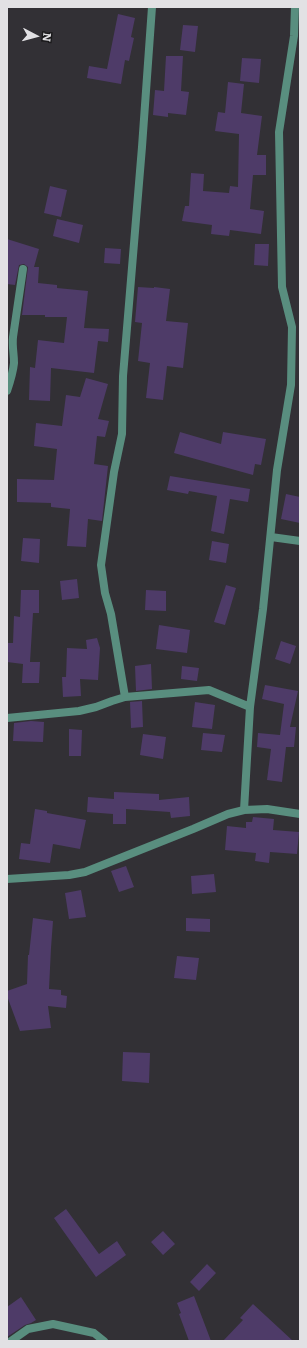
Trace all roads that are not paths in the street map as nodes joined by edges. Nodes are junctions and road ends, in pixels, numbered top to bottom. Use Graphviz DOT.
graph roads {
  1 [pos="152,7"];
  2 [pos="295,7"];
  3 [pos="24,269"];
  4 [pos="7,391"];
  5 [pos="271,537"];
  6 [pos="300,541"];
  7 [pos="125,697"];
  8 [pos="250,707"];
  9 [pos="7,718"];
  10 [pos="244,810"];
  11 [pos="300,814"];
  12 [pos="7,879"];
  13 [pos="11,1341"];
  14 [pos="104,1341"];
  1 -- 7 [label="street"];
  2 -- 5 [label="street"];
  3 -- 4 [label="street"];
  5 -- 6 [label="street"];
  5 -- 8 [label="street"];
  7 -- 8 [label="street"];
  7 -- 9 [label="street"];
  8 -- 10 [label="street"];
  10 -- 11 [label="street"];
  10 -- 12 [label="street"];
  13 -- 14 [label="street"];
}
